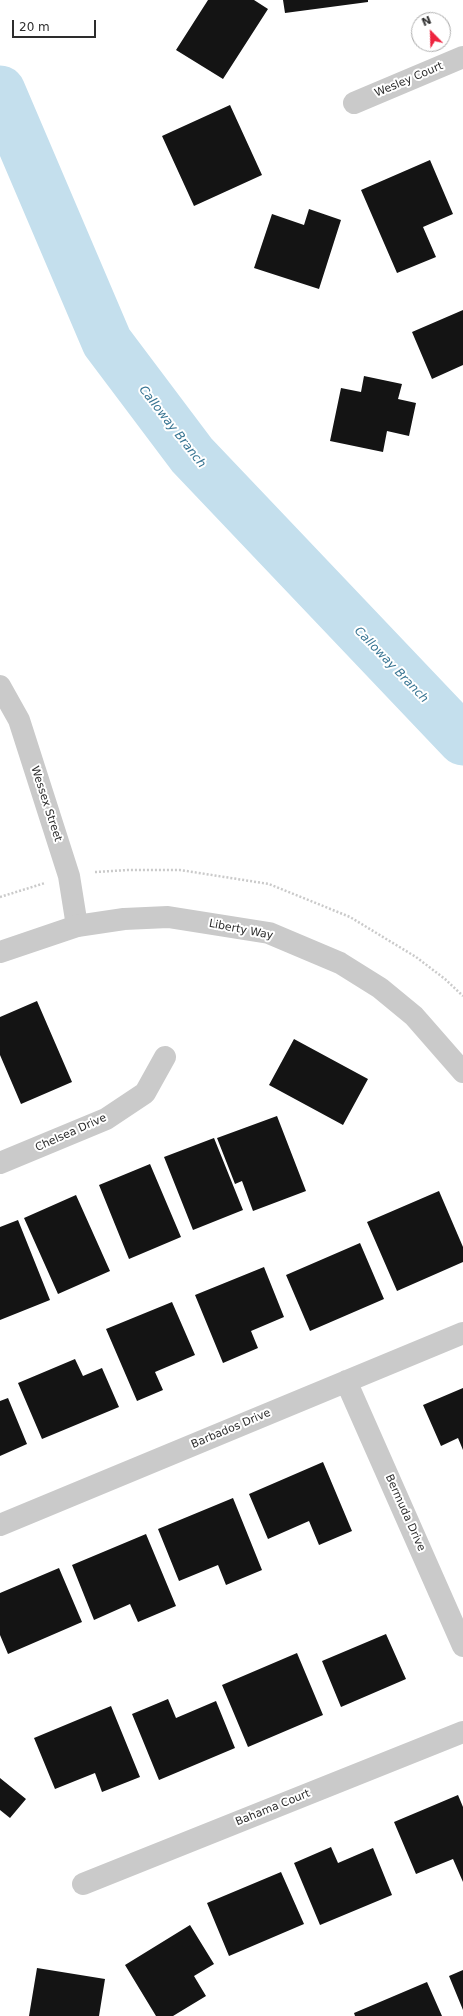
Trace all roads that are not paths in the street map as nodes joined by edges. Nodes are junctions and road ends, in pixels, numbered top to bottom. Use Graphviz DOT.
graph roads {
  1 [pos="463,57"];
  2 [pos="354,103"];
  3 [pos="0,686"];
  4 [pos="77,926"];
  5 [pos="0,952"];
  6 [pos="165,1057"];
  7 [pos="463,1072"];
  8 [pos="0,1164"];
  9 [pos="463,1333"];
  10 [pos="346,1381"];
  11 [pos="0,1525"];
  12 [pos="463,1646"];
  13 [pos="463,1732"];
  14 [pos="83,1884"];
  1 -- 2 [label="street, Wesley Court"];
  3 -- 4 [label="street, Wessex Street"];
  4 -- 5 [label="street, Liberty Way"];
  4 -- 7 [label="street, Liberty Way"];
  6 -- 8 [label="street, Chelsea Drive"];
  9 -- 10 [label="street, Barbados Drive"];
  10 -- 11 [label="street, Barbados Drive"];
  10 -- 12 [label="street, Bermuda Drive"];
  13 -- 14 [label="street, Bahama Court"];
}
